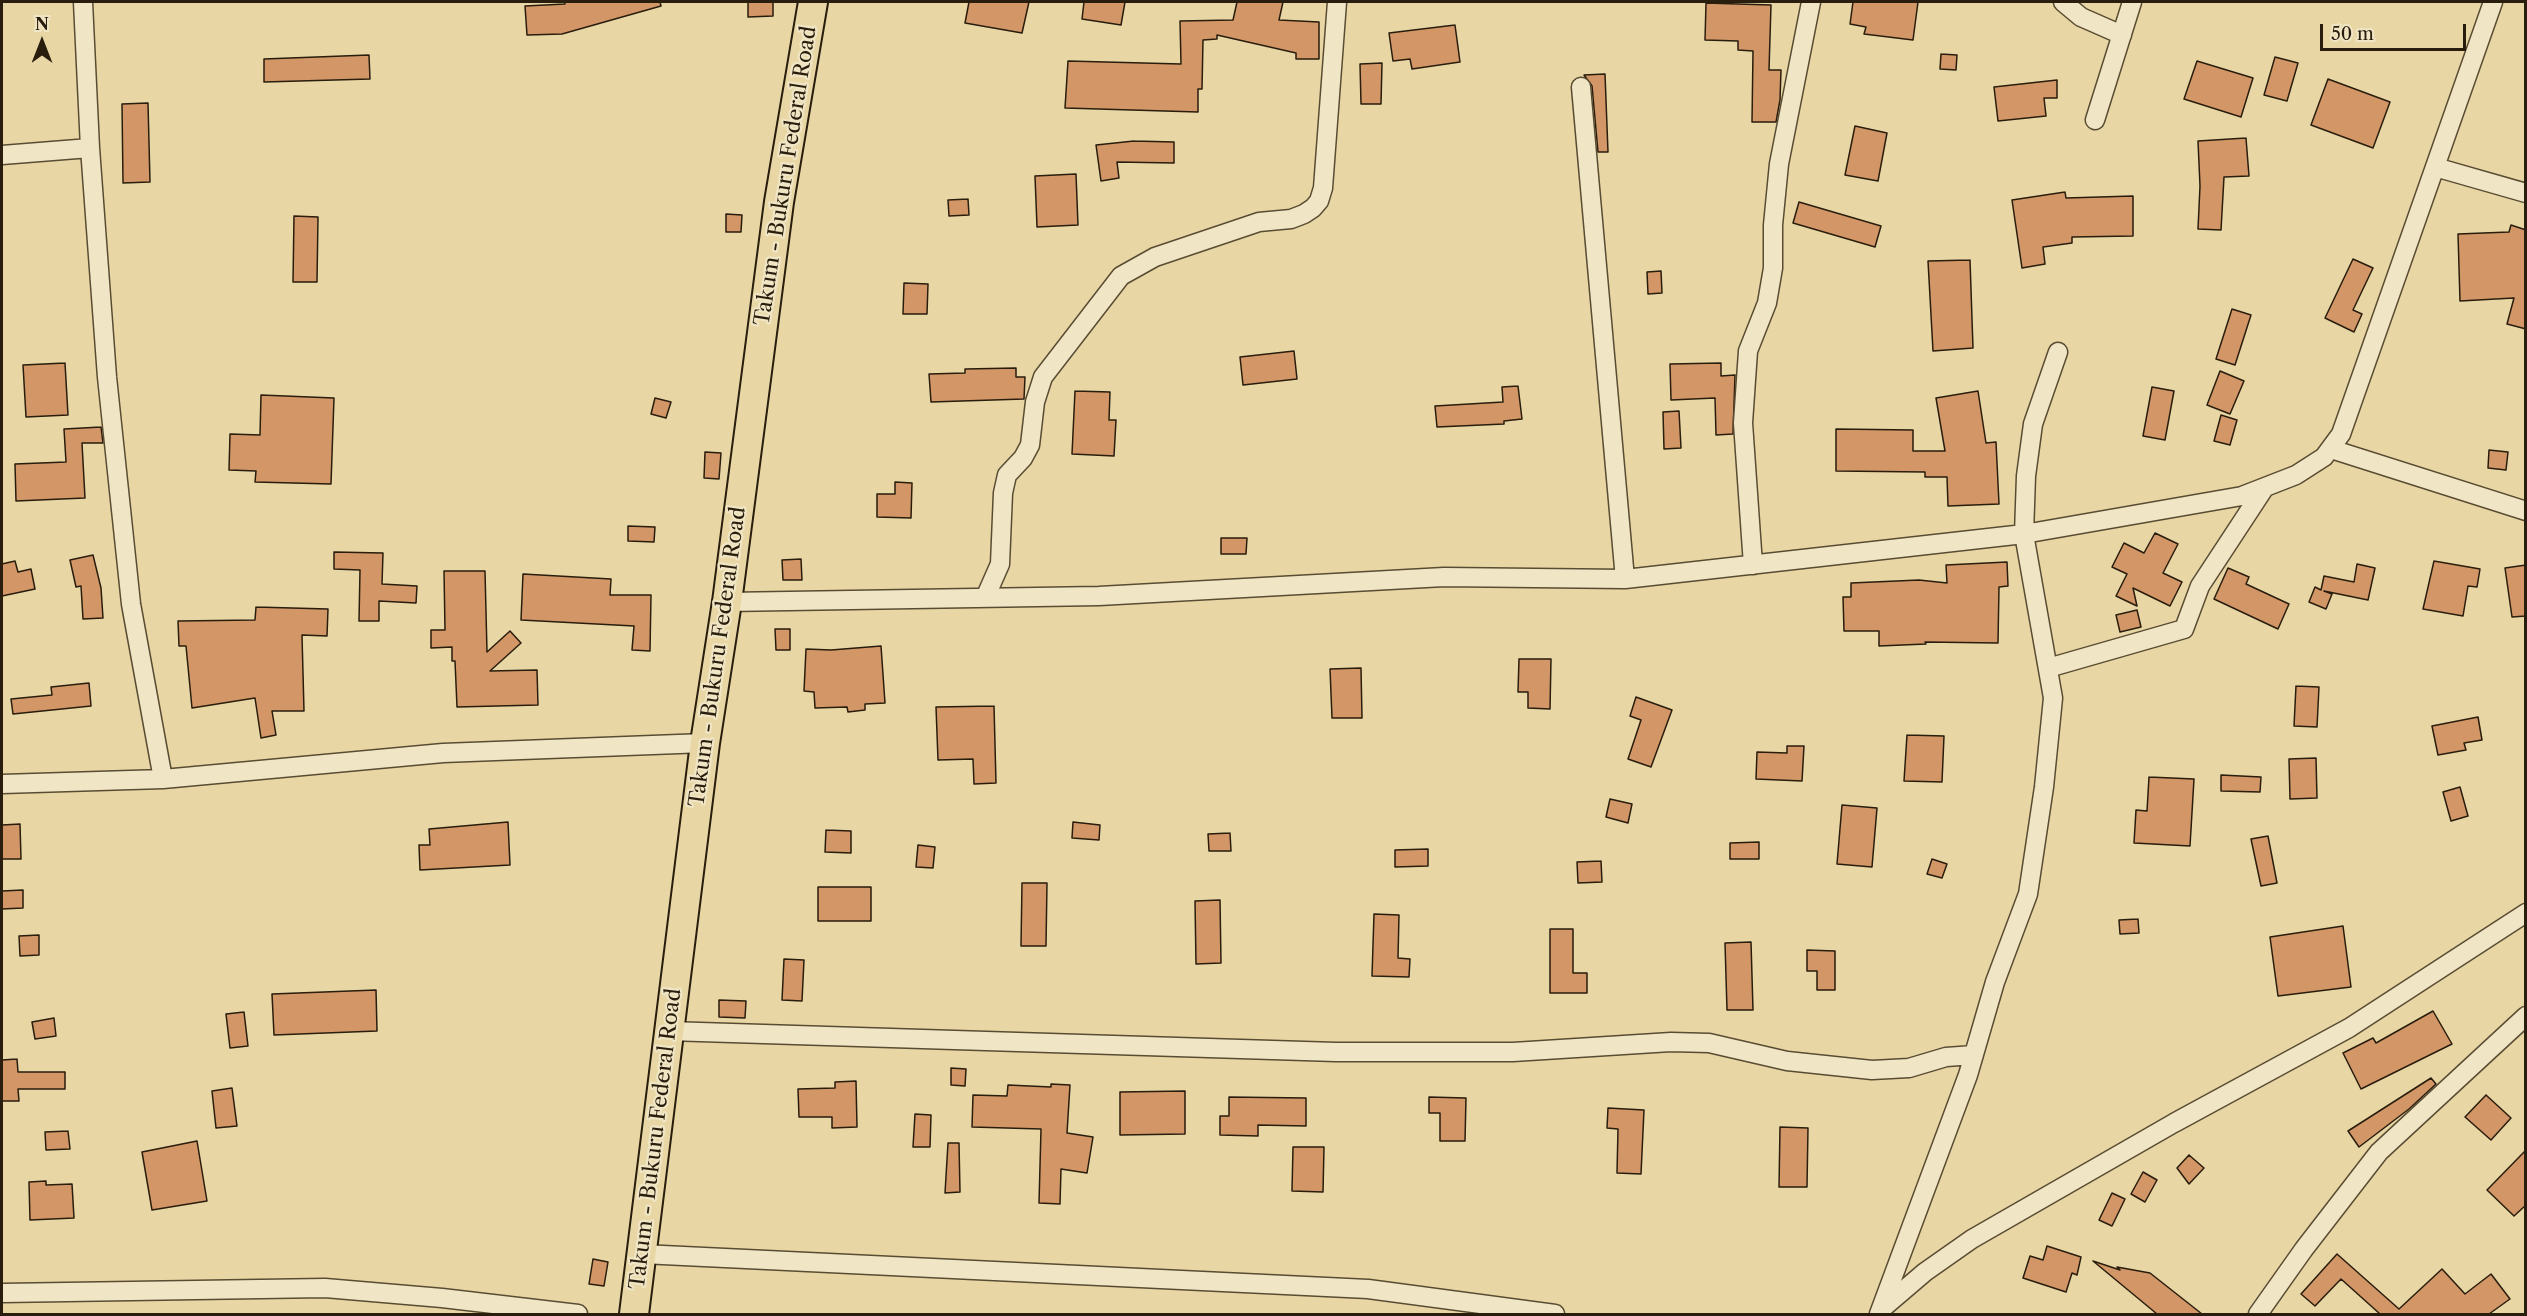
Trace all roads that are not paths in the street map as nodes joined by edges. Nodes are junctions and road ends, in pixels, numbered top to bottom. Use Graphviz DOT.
graph roads {
  1 [pos="83,2"];
  2 [pos="813,2"];
  3 [pos="1337,2"];
  4 [pos="1811,2"];
  5 [pos="2063,2"];
  6 [pos="2132,2"];
  7 [pos="2493,2"];
  8 [pos="2122,35"];
  9 [pos="1581,87"];
  10 [pos="2095,120"];
  11 [pos="90,148"];
  12 [pos="2,154"];
  13 [pos="2435,167"];
  14 [pos="2526,193"];
  15 [pos="2058,352"];
  16 [pos="2331,448"];
  17 [pos="2265,487"];
  18 [pos="2526,511"];
  19 [pos="2024,534"];
  20 [pos="1753,565"];
  21 [pos="1625,579"];
  22 [pos="985,598"];
  23 [pos="728,602"];
  24 [pos="2048,668"];
  25 [pos="705,743"];
  26 [pos="163,779"];
  27 [pos="2,784"];
  28 [pos="2526,913"];
  29 [pos="2526,1016"];
  30 [pos="668,1030"];
  31 [pos="1974,1055"];
  32 [pos="642,1254"];
  33 [pos="2,1293"];
  34 [pos="1879,1313"];
  35 [pos="578,1314"];
  36 [pos="634,1314"];
  37 [pos="1555,1314"];
  38 [pos="2258,1314"];
  1 -- 11 [label="street"];
  2 -- 23 [label="main road, Takum - Bukuru Federal Road"];
  3 -- 22 [label="street"];
  4 -- 20 [label="street"];
  5 -- 8 [label="street"];
  6 -- 8 [label="street"];
  7 -- 13 [label="street"];
  8 -- 10 [label="street"];
  9 -- 21 [label="street"];
  11 -- 12 [label="street"];
  11 -- 26 [label="street"];
  13 -- 14 [label="street"];
  13 -- 16 [label="street"];
  15 -- 19 [label="street"];
  16 -- 17 [label="street"];
  16 -- 18 [label="street"];
  17 -- 19 [label="street"];
  17 -- 24 [label="street"];
  19 -- 20 [label="street"];
  19 -- 24 [label="street"];
  20 -- 21 [label="street"];
  21 -- 22 [label="street"];
  22 -- 23 [label="street"];
  23 -- 25 [label="main road, Takum - Bukuru Federal Road"];
  24 -- 31 [label="street"];
  25 -- 26 [label="street"];
  25 -- 30 [label="main road, Takum - Bukuru Federal Road"];
  26 -- 27 [label="street"];
  28 -- 34 [label="street"];
  29 -- 38 [label="street"];
  30 -- 31 [label="street"];
  30 -- 32 [label="main road, Takum - Bukuru Federal Road"];
  31 -- 34 [label="street"];
  32 -- 36 [label="main road, Takum - Bukuru Federal Road"];
  32 -- 37 [label="street"];
  33 -- 35 [label="street"];
}
